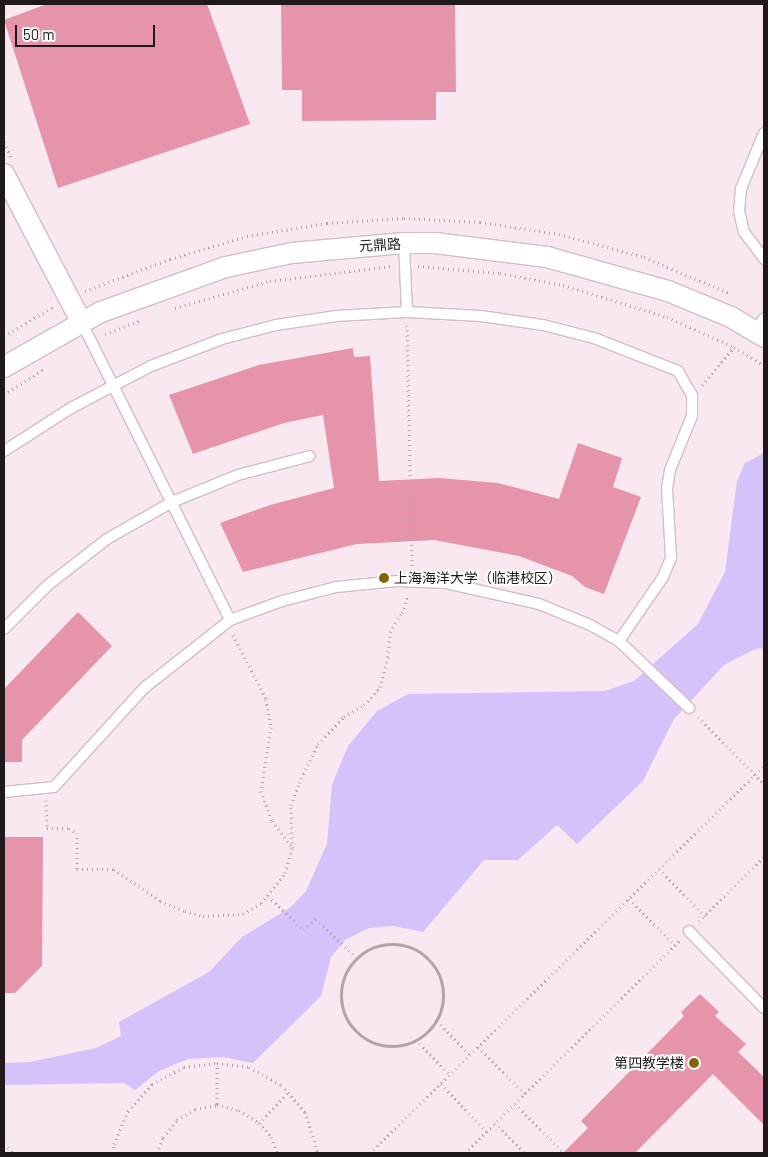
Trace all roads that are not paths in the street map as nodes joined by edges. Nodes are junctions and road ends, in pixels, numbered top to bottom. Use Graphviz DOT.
graph roads {
  1 [pos="764,133"];
  2 [pos="4,174"];
  3 [pos="404,243"];
  4 [pos="764,260"];
  5 [pos="407,312"];
  6 [pos="81,321"];
  7 [pos="761,329"];
  8 [pos="4,367"];
  9 [pos="114,384"];
  10 [pos="4,451"];
  11 [pos="310,456"];
  12 [pos="172,502"];
  13 [pos="230,620"];
  14 [pos="4,629"];
  15 [pos="619,641"];
  16 [pos="689,708"];
  17 [pos="4,792"];
  18 [pos="689,931"];
  19 [pos="764,1008"];
  1 -- 4 [label="lane"];
  2 -- 6 [label="street"];
  3 -- 5 [label="lane"];
  3 -- 6 [label="street, 元鼎路"];
  3 -- 7 [label="street, 元鼎路"];
  5 -- 9 [label="lane"];
  5 -- 15 [label="lane"];
  6 -- 8 [label="street, 元鼎路"];
  6 -- 9 [label="lane"];
  9 -- 10 [label="lane"];
  9 -- 12 [label="lane"];
  11 -- 12 [label="lane"];
  12 -- 13 [label="lane"];
  12 -- 14 [label="lane"];
  13 -- 15 [label="lane"];
  13 -- 17 [label="lane"];
  15 -- 16 [label="lane"];
  18 -- 19 [label="lane"];
}
